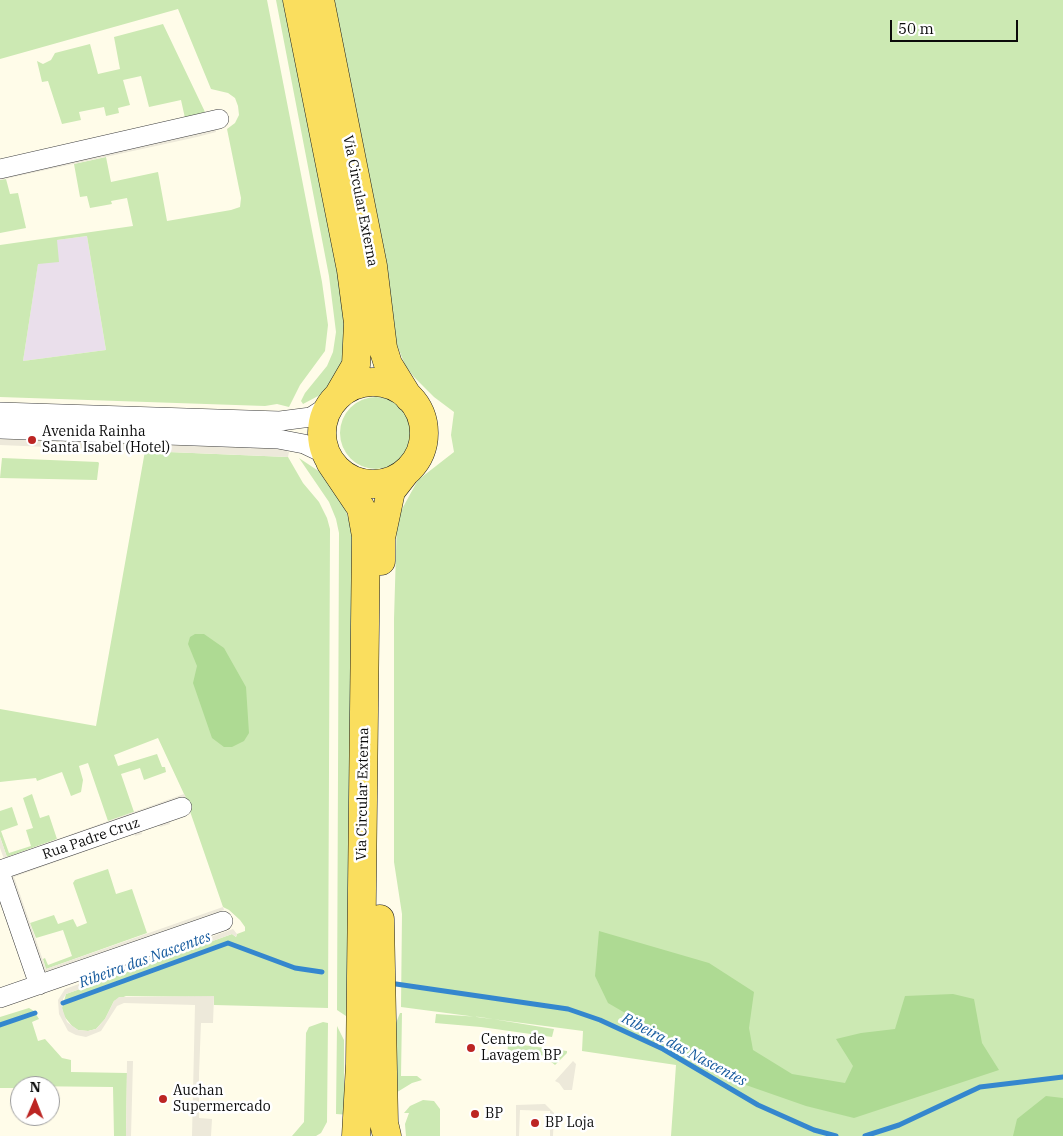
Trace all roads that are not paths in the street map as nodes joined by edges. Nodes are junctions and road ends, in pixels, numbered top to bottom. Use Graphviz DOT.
graph roads {
  1 [pos="297,0"];
  2 [pos="320,0"];
  3 [pos="219,119"];
  4 [pos="0,169"];
  5 [pos="409,398"];
  6 [pos="335,400"];
  7 [pos="0,412"];
  8 [pos="0,430"];
  9 [pos="329,459"];
  10 [pos="405,473"];
  11 [pos="182,807"];
  12 [pos="0,871"];
  13 [pos="223,921"];
  14 [pos="39,985"];
  15 [pos="0,998"];
  16 [pos="356,1136"];
  17 [pos="387,1136"];
  1 -- 6 [label="main road, Via Circular Externa"];
  2 -- 5 [label="main road, Via Circular Externa"];
  3 -- 4 [label="street"];
  5 -- 6 [label="main road"];
  5 -- 10 [label="main road"];
  6 -- 7 [label="street"];
  6 -- 9 [label="main road"];
  8 -- 9 [label="street"];
  9 -- 10 [label="main road"];
  9 -- 16 [label="main road, Via Circular Externa"];
  10 -- 17 [label="main road, Via Circular Externa"];
  11 -- 12 [label="street, Rua Padre Cruz"];
  12 -- 14 [label="street"];
  13 -- 14 [label="street"];
  14 -- 15 [label="street"];
}
